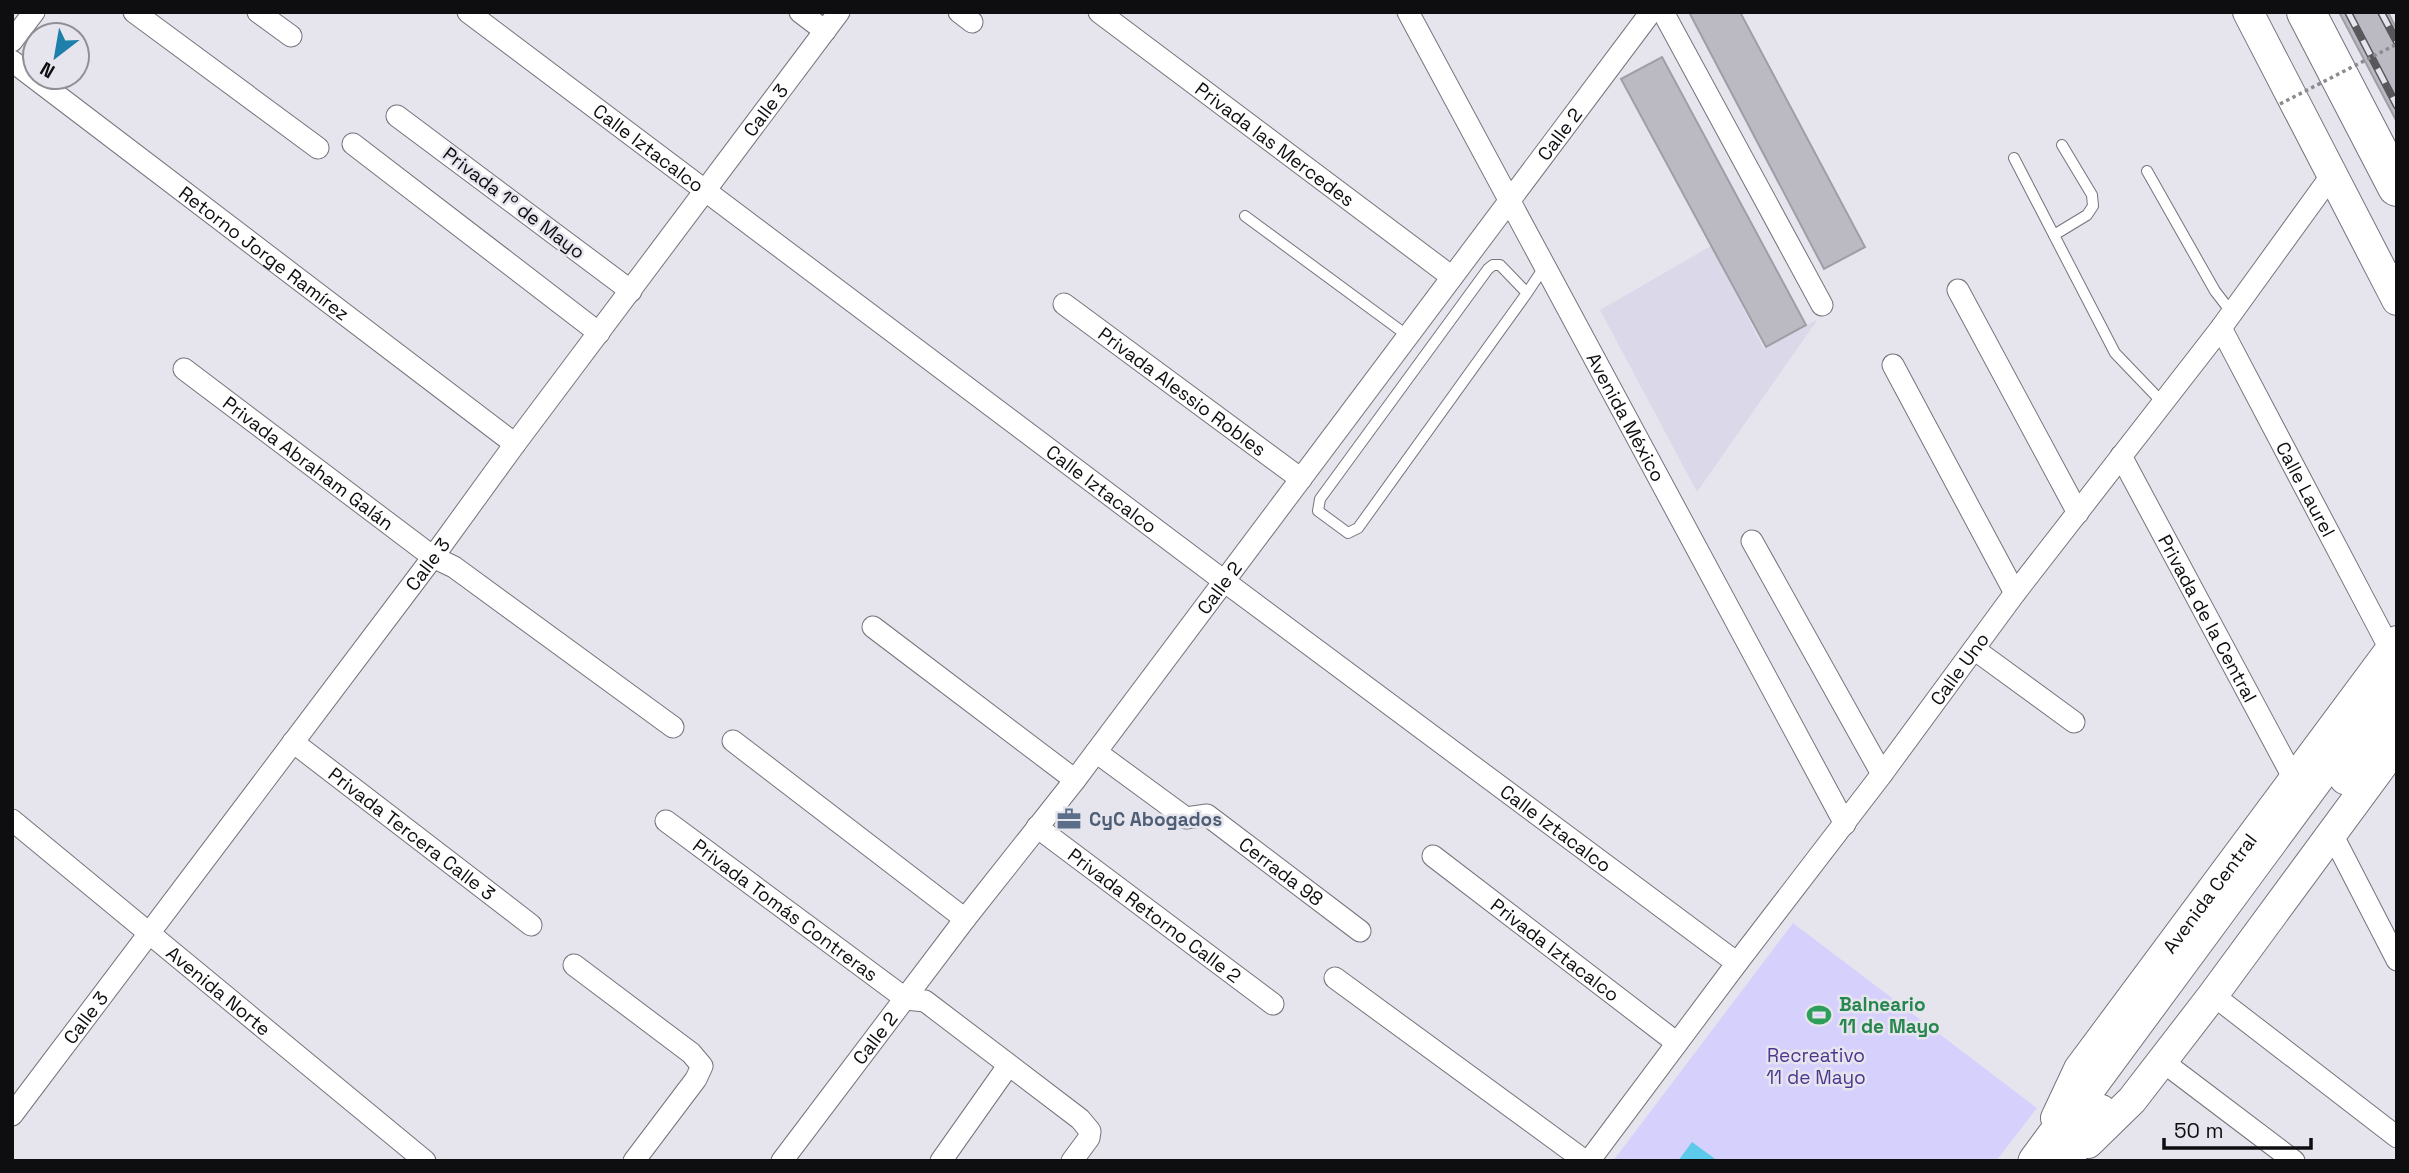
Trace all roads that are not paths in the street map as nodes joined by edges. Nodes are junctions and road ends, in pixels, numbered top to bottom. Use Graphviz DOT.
graph roads {
  1 [pos="34,12"];
  2 [pos="134,12"];
  3 [pos="258,12"];
  4 [pos="468,12"];
  5 [pos="800,12"];
  6 [pos="839,12"];
  7 [pos="1099,12"];
  8 [pos="1408,12"];
  9 [pos="1651,12"];
  10 [pos="1663,12"];
  11 [pos="2248,12"];
  12 [pos="2306,12"];
  13 [pos="825,31"];
  14 [pos="290,36"];
  15 [pos="12,41"];
  16 [pos="12,61"];
  17 [pos="397,116"];
  18 [pos="353,144"];
  19 [pos="2062,145"];
  20 [pos="318,148"];
  21 [pos="2014,158"];
  22 [pos="2147,171"];
  23 [pos="2331,176"];
  24 [pos="2397,187"];
  25 [pos="704,190"];
  26 [pos="1509,201"];
  27 [pos="1245,216"];
  28 [pos="2054,236"];
  29 [pos="1545,265"];
  30 [pos="1452,277"];
  31 [pos="1958,290"];
  32 [pos="631,291"];
  33 [pos="1527,293"];
  34 [pos="2397,300"];
  35 [pos="1064,304"];
  36 [pos="1822,305"];
  37 [pos="2227,320"];
  38 [pos="599,333"];
  39 [pos="1408,336"];
  40 [pos="1893,365"];
  41 [pos="184,369"];
  42 [pos="2162,402"];
  43 [pos="515,444"];
  44 [pos="2121,456"];
  45 [pos="1318,457"];
  46 [pos="1340,472"];
  47 [pos="1301,479"];
  48 [pos="2078,513"];
  49 [pos="1752,541"];
  50 [pos="433,558"];
  51 [pos="1223,581"];
  52 [pos="2015,593"];
  53 [pos="873,627"];
  54 [pos="1974,649"];
  55 [pos="2395,653"];
  56 [pos="2397,710"];
  57 [pos="2074,722"];
  58 [pos="673,727"];
  59 [pos="733,741"];
  60 [pos="293,743"];
  61 [pos="2397,745"];
  62 [pos="1096,752"];
  63 [pos="1882,774"];
  64 [pos="2294,779"];
  65 [pos="1074,780"];
  66 [pos="12,820"];
  67 [pos="666,821"];
  68 [pos="1845,824"];
  69 [pos="1037,827"];
  70 [pos="2331,832"];
  71 [pos="1433,856"];
  72 [pos="965,919"];
  73 [pos="531,926"];
  74 [pos="1360,931"];
  75 [pos="150,933"];
  76 [pos="2397,960"];
  77 [pos="1737,963"];
  78 [pos="574,965"];
  79 [pos="1335,978"];
  80 [pos="2213,995"];
  81 [pos="906,999"];
  82 [pos="1273,1004"];
  83 [pos="1677,1043"];
  84 [pos="2162,1060"];
  85 [pos="1008,1066"];
  86 [pos="12,1115"];
  87 [pos="2397,1137"];
  88 [pos="2052,1160"];
  89 [pos="425,1161"];
  90 [pos="634,1161"];
  91 [pos="782,1161"];
  92 [pos="941,1161"];
  93 [pos="1072,1161"];
  94 [pos="1587,1161"];
  95 [pos="2294,1161"];
  1 -- 15 [label="street"];
  2 -- 20 [label="street"];
  3 -- 14 [label="street"];
  4 -- 25 [label="street, Calle Iztacalco"];
  5 -- 13 [label="street"];
  6 -- 13 [label="street, Calle 3"];
  7 -- 30 [label="street, Privada las Mercedes"];
  8 -- 26 [label="street, Avenida México"];
  9 -- 26 [label="street, Calle 2"];
  10 -- 36 [label="street"];
  11 -- 23 [label="main road"];
  12 -- 24 [label="highway"];
  13 -- 25 [label="street, Calle 3"];
  16 -- 43 [label="street, Retorno Jorge Ramírez"];
  17 -- 32 [label="street, Privada 1º de Mayo"];
  18 -- 38 [label="street"];
  19 -- 28 [label="lane"];
  21 -- 28 [label="lane"];
  22 -- 37 [label="lane"];
  23 -- 34 [label="main road"];
  23 -- 37 [label="street, Calle Uno"];
  25 -- 32 [label="street, Calle 3"];
  25 -- 51 [label="street, Calle Iztacalco"];
  26 -- 29 [label="street, Avenida México"];
  26 -- 30 [label="street, Calle 2"];
  27 -- 39 [label="lane"];
  28 -- 42 [label="lane"];
  29 -- 33 [label="lane"];
  29 -- 68 [label="street, Avenida México"];
  30 -- 39 [label="street, Calle 2"];
  31 -- 48 [label="street"];
  32 -- 38 [label="street, Calle 3"];
  33 -- 46 [label="lane"];
  33 -- 46 [label="lane"];
  35 -- 47 [label="street, Privada Alessio Robles"];
  37 -- 42 [label="street, Calle Uno"];
  37 -- 55 [label="street, Calle Laurel"];
  38 -- 43 [label="street, Calle 3"];
  39 -- 45 [label="street, Calle 2"];
  40 -- 52 [label="street"];
  41 -- 50 [label="street, Privada Abraham Galán"];
  42 -- 44 [label="street, Calle Uno"];
  43 -- 50 [label="street, Calle 3"];
  44 -- 48 [label="street, Calle Uno"];
  44 -- 64 [label="street, Privada de la Central"];
  45 -- 46 [label="lane"];
  45 -- 47 [label="street, Calle 2"];
  47 -- 51 [label="street, Calle 2"];
  48 -- 52 [label="street, Calle Uno"];
  49 -- 63 [label="street"];
  50 -- 58 [label="street, Privada Abraham Galán"];
  50 -- 60 [label="street, Calle 3"];
  51 -- 62 [label="street, Calle 2"];
  51 -- 77 [label="street, Calle Iztacalco"];
  52 -- 54 [label="street, Calle Uno"];
  53 -- 65 [label="street"];
  54 -- 57 [label="street"];
  54 -- 63 [label="street, Calle Uno"];
  55 -- 64 [label="main road, Avenida Central"];
  55 -- 88 [label="main road, Avenida Central"];
  56 -- 88 [label="main road"];
  59 -- 72 [label="street"];
  60 -- 73 [label="street, Privada Tercera Calle 3"];
  60 -- 75 [label="street, Calle 3"];
  61 -- 70 [label="main road"];
  62 -- 65 [label="street, Calle 2"];
  62 -- 74 [label="street, Cerrada 98"];
  63 -- 68 [label="street, Calle Uno"];
  64 -- 88 [label="main road, Avenida Central"];
  65 -- 69 [label="street, Calle 2"];
  66 -- 75 [label="street, Avenida Norte"];
  67 -- 81 [label="street, Privada Tomás Contreras"];
  68 -- 77 [label="street, Calle Uno"];
  69 -- 72 [label="street, Calle 2"];
  69 -- 82 [label="street, Privada Retorno Calle 2"];
  70 -- 76 [label="street"];
  70 -- 80 [label="main road"];
  71 -- 83 [label="street, Privada Iztacalco"];
  72 -- 81 [label="street, Calle 2"];
  75 -- 86 [label="street, Calle 3"];
  75 -- 89 [label="street, Avenida Norte"];
  77 -- 83 [label="street, Calle Uno"];
  78 -- 90 [label="street"];
  79 -- 94 [label="street"];
  80 -- 84 [label="main road"];
  80 -- 87 [label="street"];
  81 -- 85 [label="street, Privada Tomás Contreras"];
  81 -- 91 [label="street, Calle 2"];
  83 -- 94 [label="street, Calle Uno"];
  84 -- 88 [label="main road"];
  84 -- 95 [label="street"];
  85 -- 92 [label="street"];
  85 -- 93 [label="street, Privada Tomás Contreras"];
}
